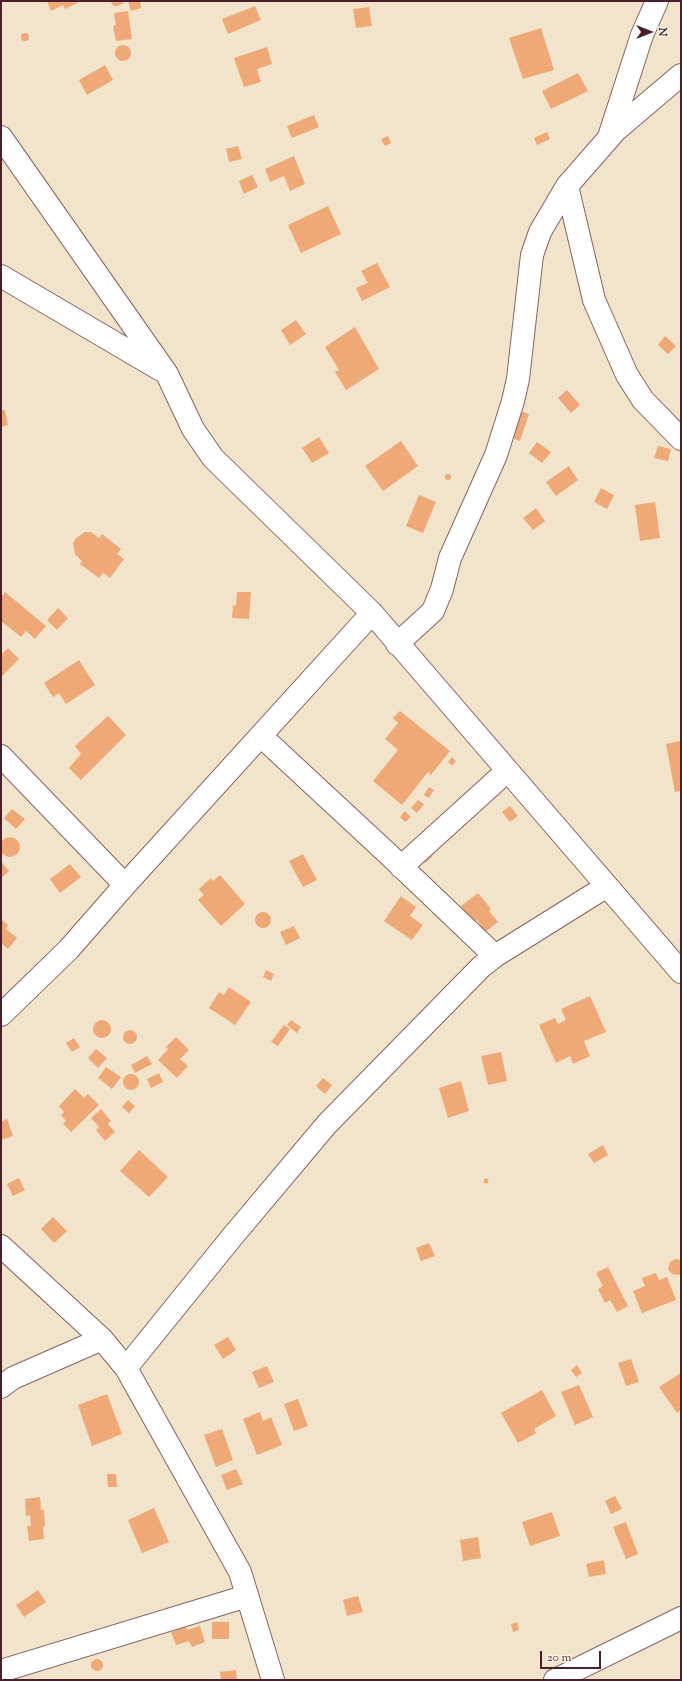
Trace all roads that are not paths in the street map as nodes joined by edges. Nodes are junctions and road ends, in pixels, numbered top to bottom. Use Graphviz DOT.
graph roads {
  1 [pos="657,1"];
  2 [pos="681,75"];
  3 [pos="1,137"];
  4 [pos="608,139"];
  5 [pos="567,186"];
  6 [pos="1,276"];
  7 [pos="167,374"];
  8 [pos="681,439"];
  9 [pos="372,613"];
  10 [pos="397,644"];
  11 [pos="261,736"];
  12 [pos="1,756"];
  13 [pos="507,771"];
  14 [pos="402,867"];
  15 [pos="125,886"];
  16 [pos="607,886"];
  17 [pos="494,956"];
  18 [pos="681,972"];
  19 [pos="1,1015"];
  20 [pos="1,1246"];
  21 [pos="102,1339"];
  22 [pos="126,1368"];
  23 [pos="1,1387"];
  24 [pos="247,1596"];
  25 [pos="681,1618"];
  26 [pos="1,1671"];
  27 [pos="273,1680"];
  28 [pos="555,1680"];
  1 -- 4 [label="street"];
  2 -- 4 [label="street"];
  3 -- 7 [label="street"];
  4 -- 5 [label="street"];
  5 -- 8 [label="street"];
  5 -- 10 [label="street"];
  6 -- 7 [label="street"];
  7 -- 9 [label="street"];
  9 -- 10 [label="street"];
  9 -- 11 [label="street"];
  10 -- 13 [label="street"];
  11 -- 14 [label="street"];
  11 -- 15 [label="street"];
  12 -- 15 [label="street"];
  13 -- 14 [label="street"];
  13 -- 16 [label="street"];
  14 -- 17 [label="street"];
  15 -- 19 [label="street"];
  16 -- 17 [label="street"];
  16 -- 18 [label="street"];
  17 -- 22 [label="street"];
  20 -- 21 [label="street"];
  21 -- 22 [label="street"];
  21 -- 23 [label="street"];
  22 -- 24 [label="street"];
  24 -- 26 [label="street"];
  24 -- 27 [label="street"];
  25 -- 28 [label="street"];
}
